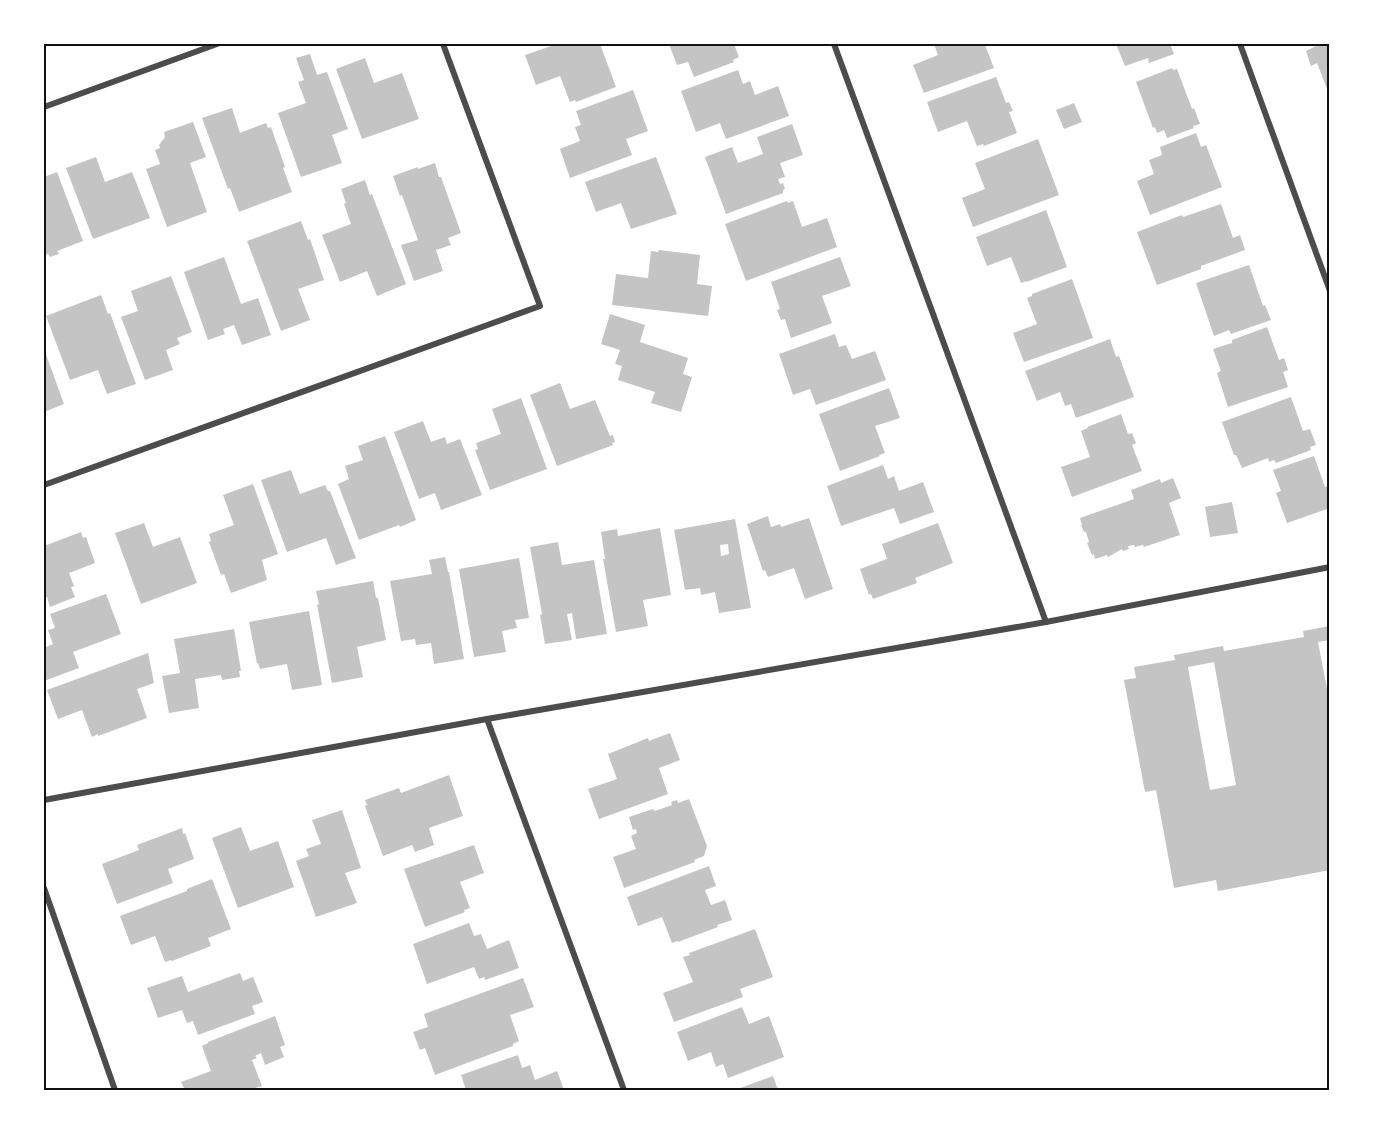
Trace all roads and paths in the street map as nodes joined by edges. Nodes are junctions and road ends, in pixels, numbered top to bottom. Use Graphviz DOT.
graph roads {
  1 [pos="217,44"];
  2 [pos="443,44"];
  3 [pos="834,44"];
  4 [pos="1240,44"];
  5 [pos="44,107"];
  6 [pos="1329,291"];
  7 [pos="44,485"];
  8 [pos="1329,567"];
  9 [pos="1046,622"];
  10 [pos="487,719"];
  11 [pos="44,800"];
  12 [pos="44,888"];
  13 [pos="115,1090"];
  14 [pos="624,1090"];
  1 -- 5 [label="street"];
  2 -- 7 [label="street"];
  3 -- 9 [label="street"];
  4 -- 6 [label="street"];
  8 -- 9 [label="street"];
  9 -- 10 [label="street"];
  10 -- 11 [label="street"];
  10 -- 14 [label="street"];
  12 -- 13 [label="street"];
}
